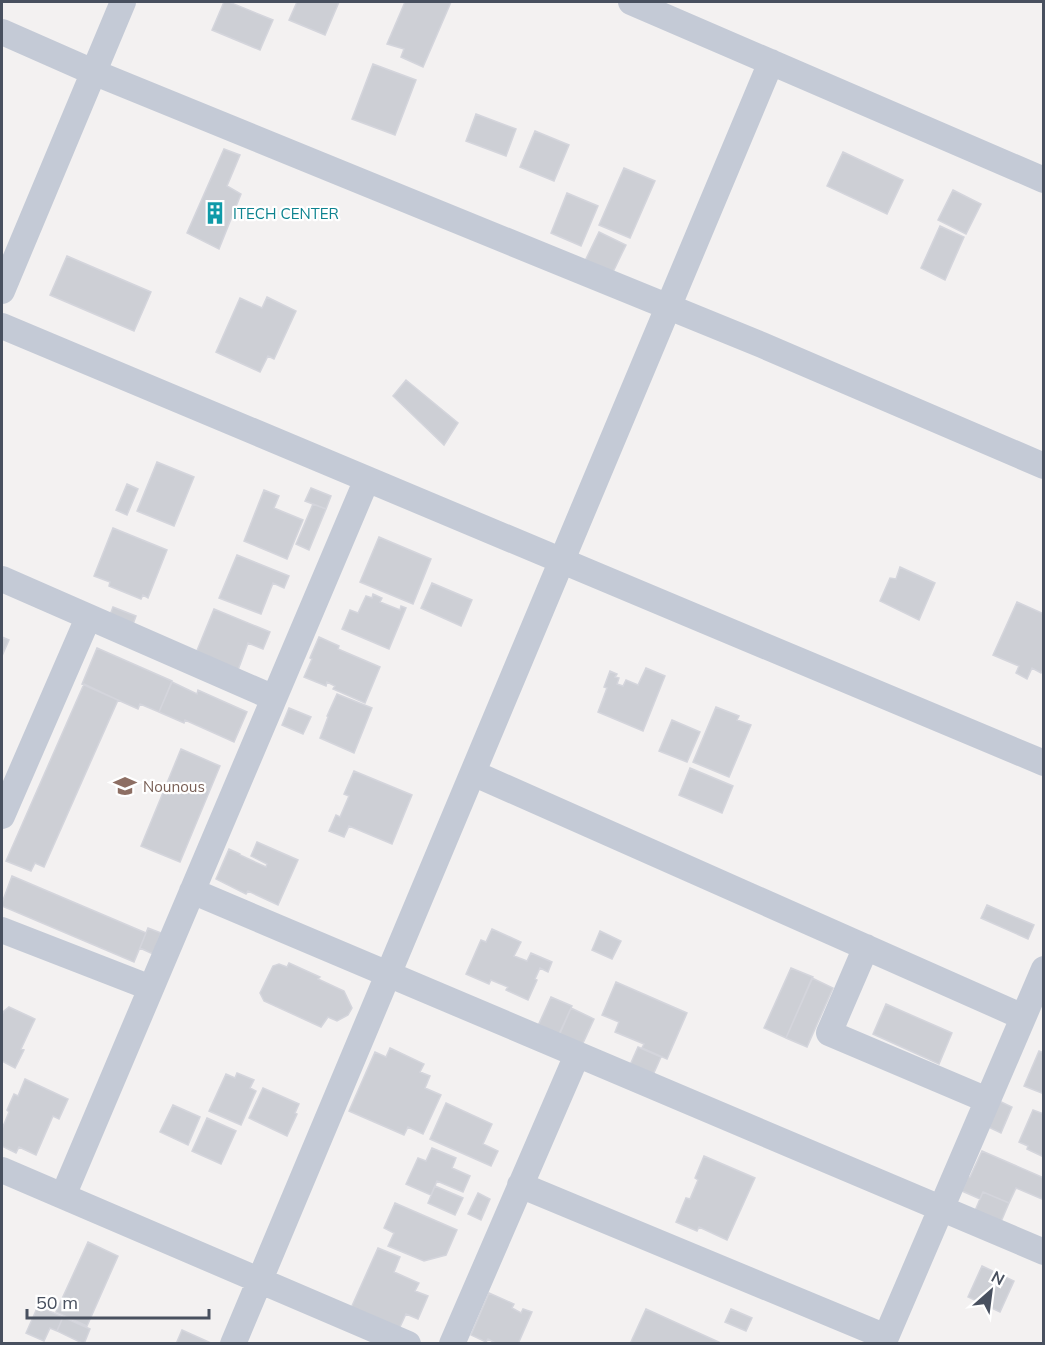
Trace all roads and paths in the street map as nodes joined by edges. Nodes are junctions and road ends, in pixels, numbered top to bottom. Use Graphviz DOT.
graph roads {
  1 [pos="123,2"];
  2 [pos="631,2"];
  3 [pos="680,11"];
  4 [pos="2,32"];
  5 [pos="771,62"];
  6 [pos="93,72"];
  7 [pos="1044,180"];
  8 [pos="2,291"];
  9 [pos="669,307"];
  10 [pos="2,326"];
  11 [pos="1044,466"];
  12 [pos="367,479"];
  13 [pos="562,561"];
  14 [pos="2,579"];
  15 [pos="88,618"];
  16 [pos="274,698"];
  17 [pos="1044,763"];
  18 [pos="473,773"];
  19 [pos="2,816"];
  20 [pos="192,891"];
  21 [pos="2,930"];
  22 [pos="866,947"];
  23 [pos="1044,969"];
  24 [pos="388,975"];
  25 [pos="151,988"];
  26 [pos="1023,1017"];
  27 [pos="577,1055"];
  28 [pos="987,1100"];
  29 [pos="2,1170"];
  30 [pos="520,1185"];
  31 [pos="63,1196"];
  32 [pos="941,1209"];
  33 [pos="1044,1252"];
  34 [pos="259,1280"];
  35 [pos="884,1340"];
  36 [pos="233,1344"];
  37 [pos="408,1344"];
  38 [pos="452,1344"];
  1 -- 6 [label="street"];
  2 -- 3 [label="street"];
  3 -- 5 [label="street"];
  4 -- 6 [label="street"];
  5 -- 7 [label="street"];
  5 -- 9 [label="street"];
  6 -- 8 [label="street"];
  6 -- 9 [label="street"];
  9 -- 11 [label="street"];
  9 -- 13 [label="street"];
  10 -- 12 [label="street"];
  12 -- 13 [label="street"];
  12 -- 16 [label="street"];
  13 -- 17 [label="street"];
  13 -- 18 [label="street"];
  14 -- 15 [label="street"];
  15 -- 16 [label="street"];
  15 -- 19 [label="street"];
  16 -- 20 [label="street"];
  18 -- 22 [label="street"];
  18 -- 24 [label="street"];
  20 -- 24 [label="street"];
  20 -- 25 [label="street"];
  21 -- 25 [label="street"];
  22 -- 26 [label="street"];
  22 -- 28 [label="street"];
  23 -- 26 [label="street"];
  24 -- 27 [label="street"];
  24 -- 34 [label="street"];
  25 -- 31 [label="street"];
  26 -- 28 [label="street"];
  27 -- 30 [label="street"];
  27 -- 32 [label="street"];
  28 -- 32 [label="street"];
  29 -- 31 [label="street"];
  30 -- 35 [label="street"];
  30 -- 38 [label="street"];
  31 -- 34 [label="street"];
  32 -- 33 [label="street"];
  32 -- 35 [label="street"];
  34 -- 36 [label="street"];
  34 -- 37 [label="street"];
}
